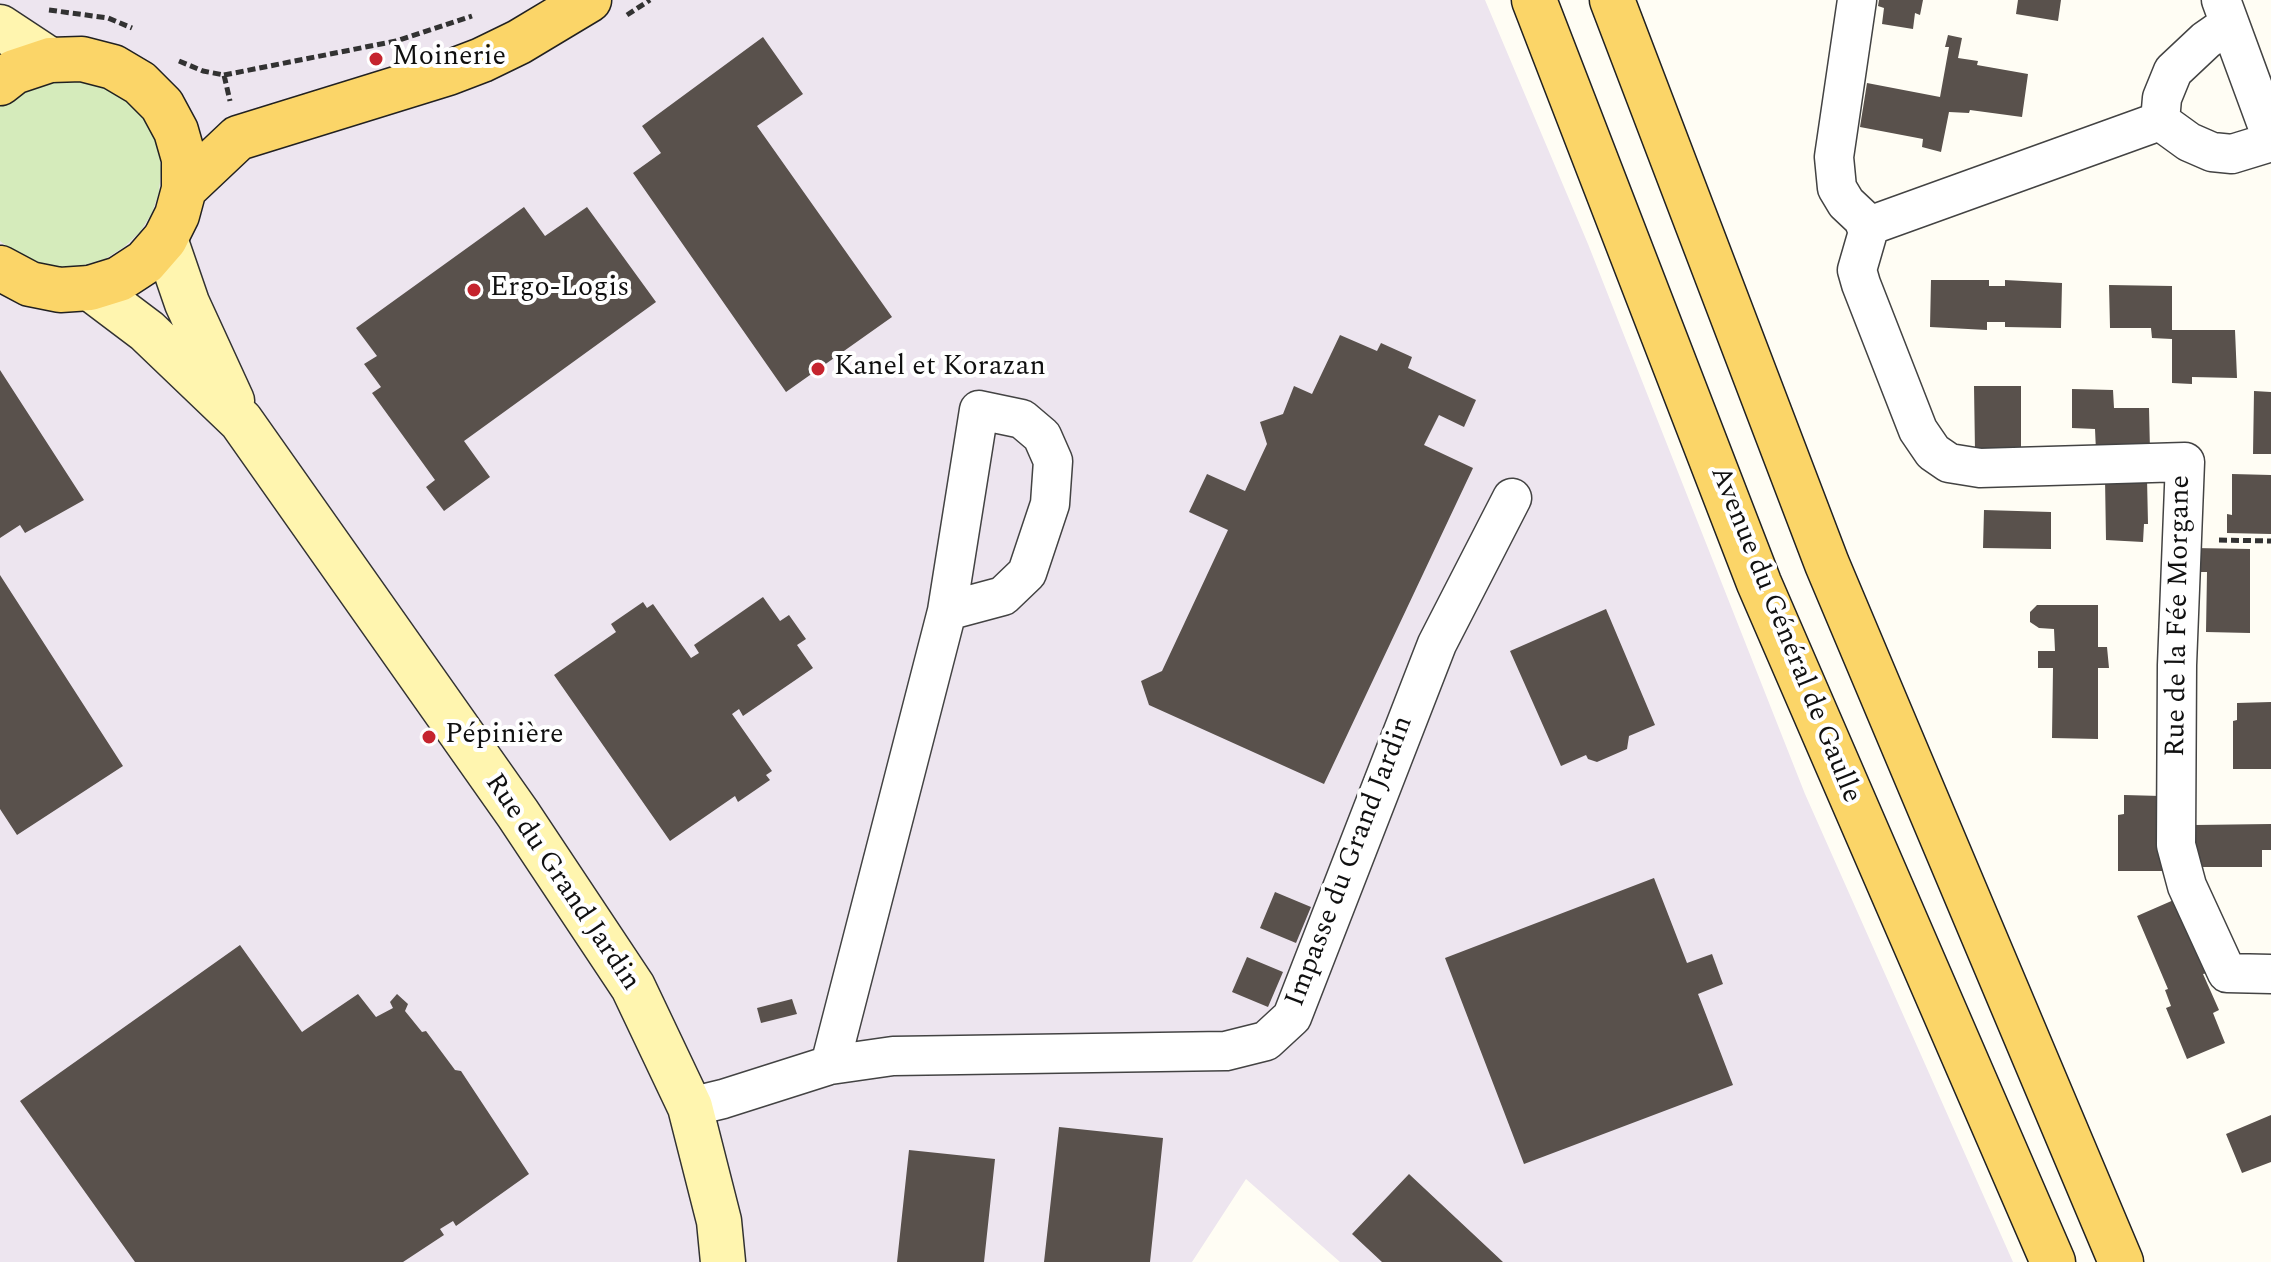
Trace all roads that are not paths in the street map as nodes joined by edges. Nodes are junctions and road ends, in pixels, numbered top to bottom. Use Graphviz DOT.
graph roads {
  1 [pos="589,0"];
  2 [pos="1534,0"];
  3 [pos="1612,0"];
  4 [pos="1857,0"];
  5 [pos="2225,12"];
  6 [pos="0,27"];
  7 [pos="50,60"];
  8 [pos="2262,81"];
  9 [pos="0,83"];
  10 [pos="162,105"];
  11 [pos="2160,121"];
  12 [pos="2271,136"];
  13 [pos="238,138"];
  14 [pos="2271,142"];
  15 [pos="184,189"];
  16 [pos="1866,227"];
  17 [pos="165,239"];
  18 [pos="0,268"];
  19 [pos="90,288"];
  20 [pos="241,421"];
  21 [pos="1512,498"];
  22 [pos="947,611"];
  23 [pos="2271,974"];
  24 [pos="830,1065"];
  25 [pos="690,1107"];
  26 [pos="723,1262"];
  27 [pos="2053,1262"];
  28 [pos="2121,1262"];
  1 -- 13 [label="main road"];
  2 -- 27 [label="main road, Avenue du Général de Gaulle"];
  3 -- 28 [label="main road"];
  4 -- 16 [label="street"];
  5 -- 8 [label="street"];
  5 -- 11 [label="street"];
  6 -- 7 [label="street"];
  7 -- 9 [label="main road"];
  7 -- 10 [label="main road"];
  8 -- 12 [label="street"];
  10 -- 13 [label="main road"];
  10 -- 15 [label="main road"];
  11 -- 14 [label="street"];
  11 -- 16 [label="street"];
  13 -- 15 [label="main road"];
  15 -- 17 [label="main road"];
  16 -- 23 [label="street, Rue de la Fée Morgane"];
  17 -- 19 [label="main road"];
  17 -- 20 [label="street, Rue du Grand Jardin"];
  18 -- 19 [label="main road"];
  19 -- 20 [label="street, Rue du Grand Jardin"];
  20 -- 25 [label="street, Rue du Grand Jardin"];
  21 -- 24 [label="street, Impasse du Grand Jardin"];
  22 -- 22 [label="street"];
  22 -- 24 [label="street"];
  24 -- 25 [label="street, Impasse du Grand Jardin"];
  25 -- 26 [label="street, Rue du Grand Jardin"];
}
